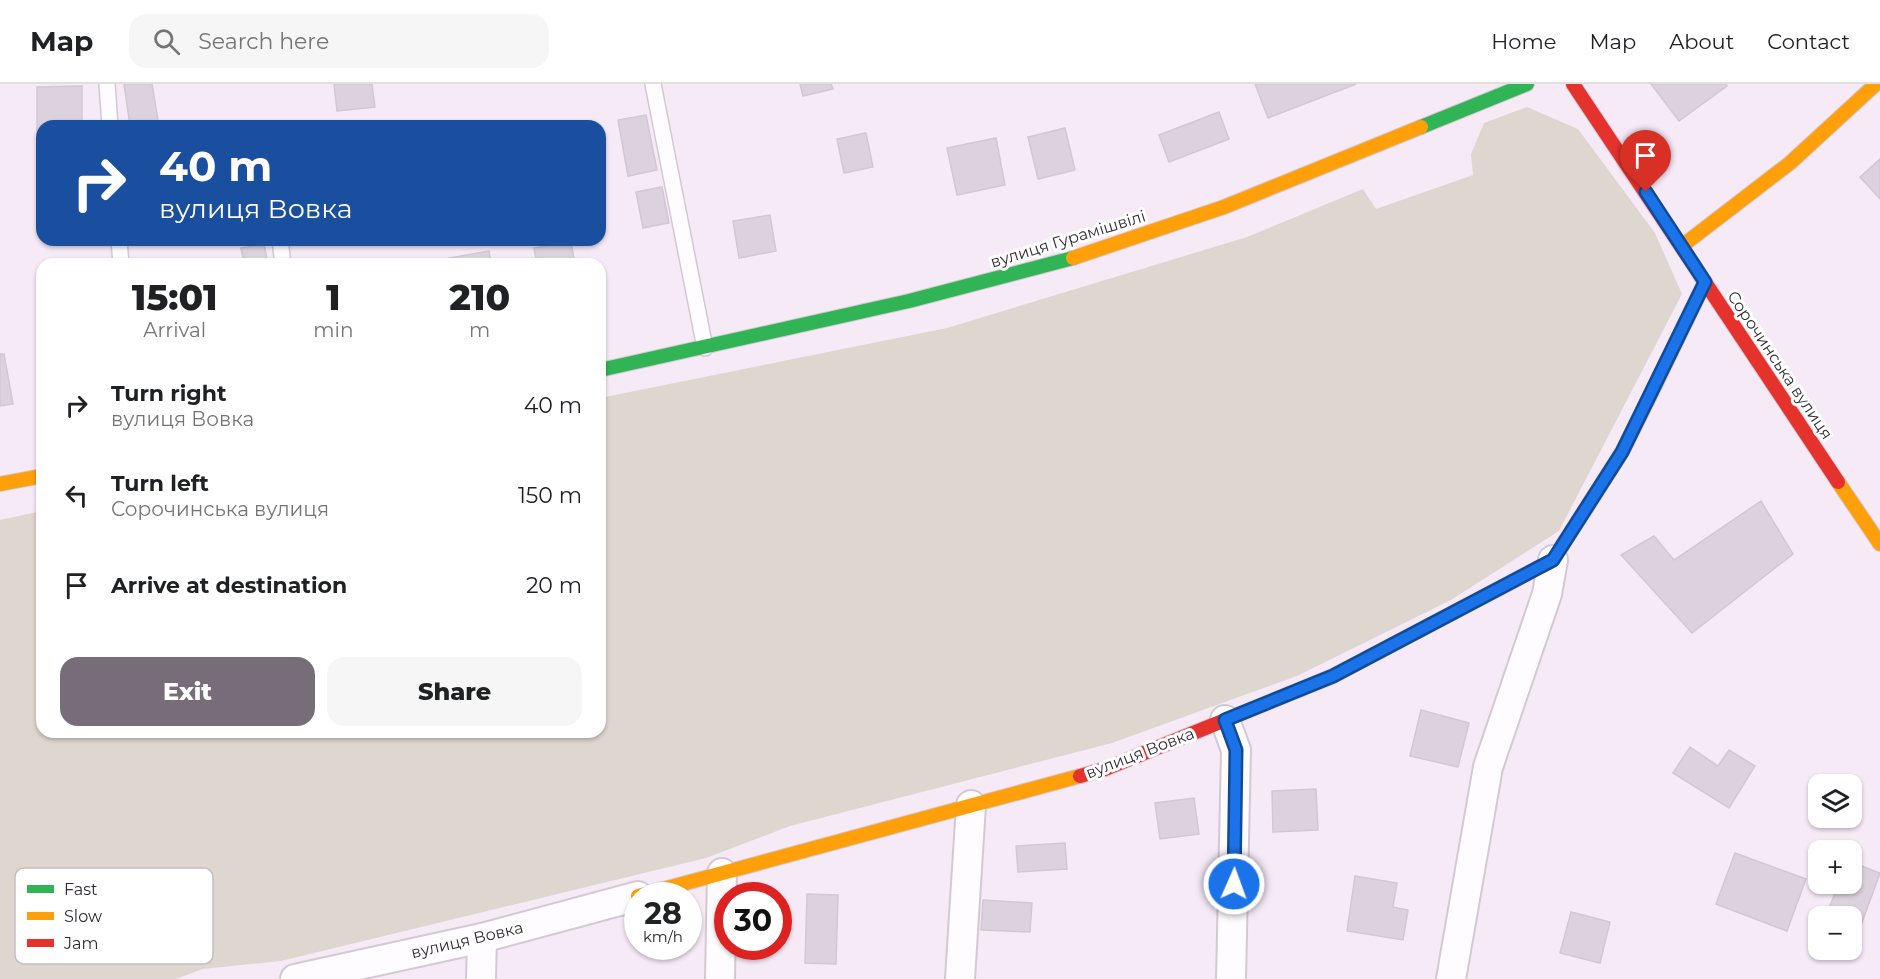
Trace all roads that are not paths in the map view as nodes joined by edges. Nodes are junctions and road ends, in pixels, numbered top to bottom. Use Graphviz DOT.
graph roads {
  1 [pos="107,84"];
  2 [pos="653,84"];
  3 [pos="1527,84"];
  4 [pos="1573,84"];
  5 [pos="1876,84"];
  6 [pos="110,120"];
  7 [pos="1682,246"];
  8 [pos="1705,282"];
  9 [pos="705,348"];
  10 [pos="606,369"];
  11 [pos="36,477"];
  12 [pos="0,484"];
  13 [pos="1880,544"];
  14 [pos="1553,560"];
  15 [pos="1225,720"];
  16 [pos="971,805"];
  17 [pos="722,873"];
  18 [pos="689,882"];
  19 [pos="624,900"];
  20 [pos="482,938"];
  21 [pos="295,979"];
  22 [pos="482,979"];
  23 [pos="720,979"];
  24 [pos="960,979"];
  25 [pos="1231,979"];
  26 [pos="1451,979"];
  1 -- 6 [label="lane"];
  2 -- 9 [label="lane"];
  3 -- 9 [label="main road, вулиця Гурамішвілі"];
  4 -- 7 [label="main road, Сорочинська вулиця"];
  5 -- 7 [label="main road"];
  7 -- 8 [label="main road, Сорочинська вулиця"];
  8 -- 13 [label="main road, Сорочинська вулиця"];
  8 -- 14 [label="main road, вулиця Вовка"];
  9 -- 10 [label="main road, вулиця Гурамішвілі"];
  11 -- 12 [label="main road"];
  14 -- 15 [label="main road, вулиця Вовка"];
  14 -- 26 [label="street"];
  15 -- 16 [label="main road, вулиця Вовка"];
  15 -- 25 [label="street"];
  16 -- 17 [label="main road, вулиця Вовка"];
  16 -- 24 [label="street"];
  17 -- 18 [label="main road, вулиця Вовка"];
  17 -- 23 [label="street"];
  19 -- 20 [label="street, вулиця Вовка"];
  20 -- 21 [label="street, вулиця Вовка"];
  20 -- 22 [label="street"];
}
